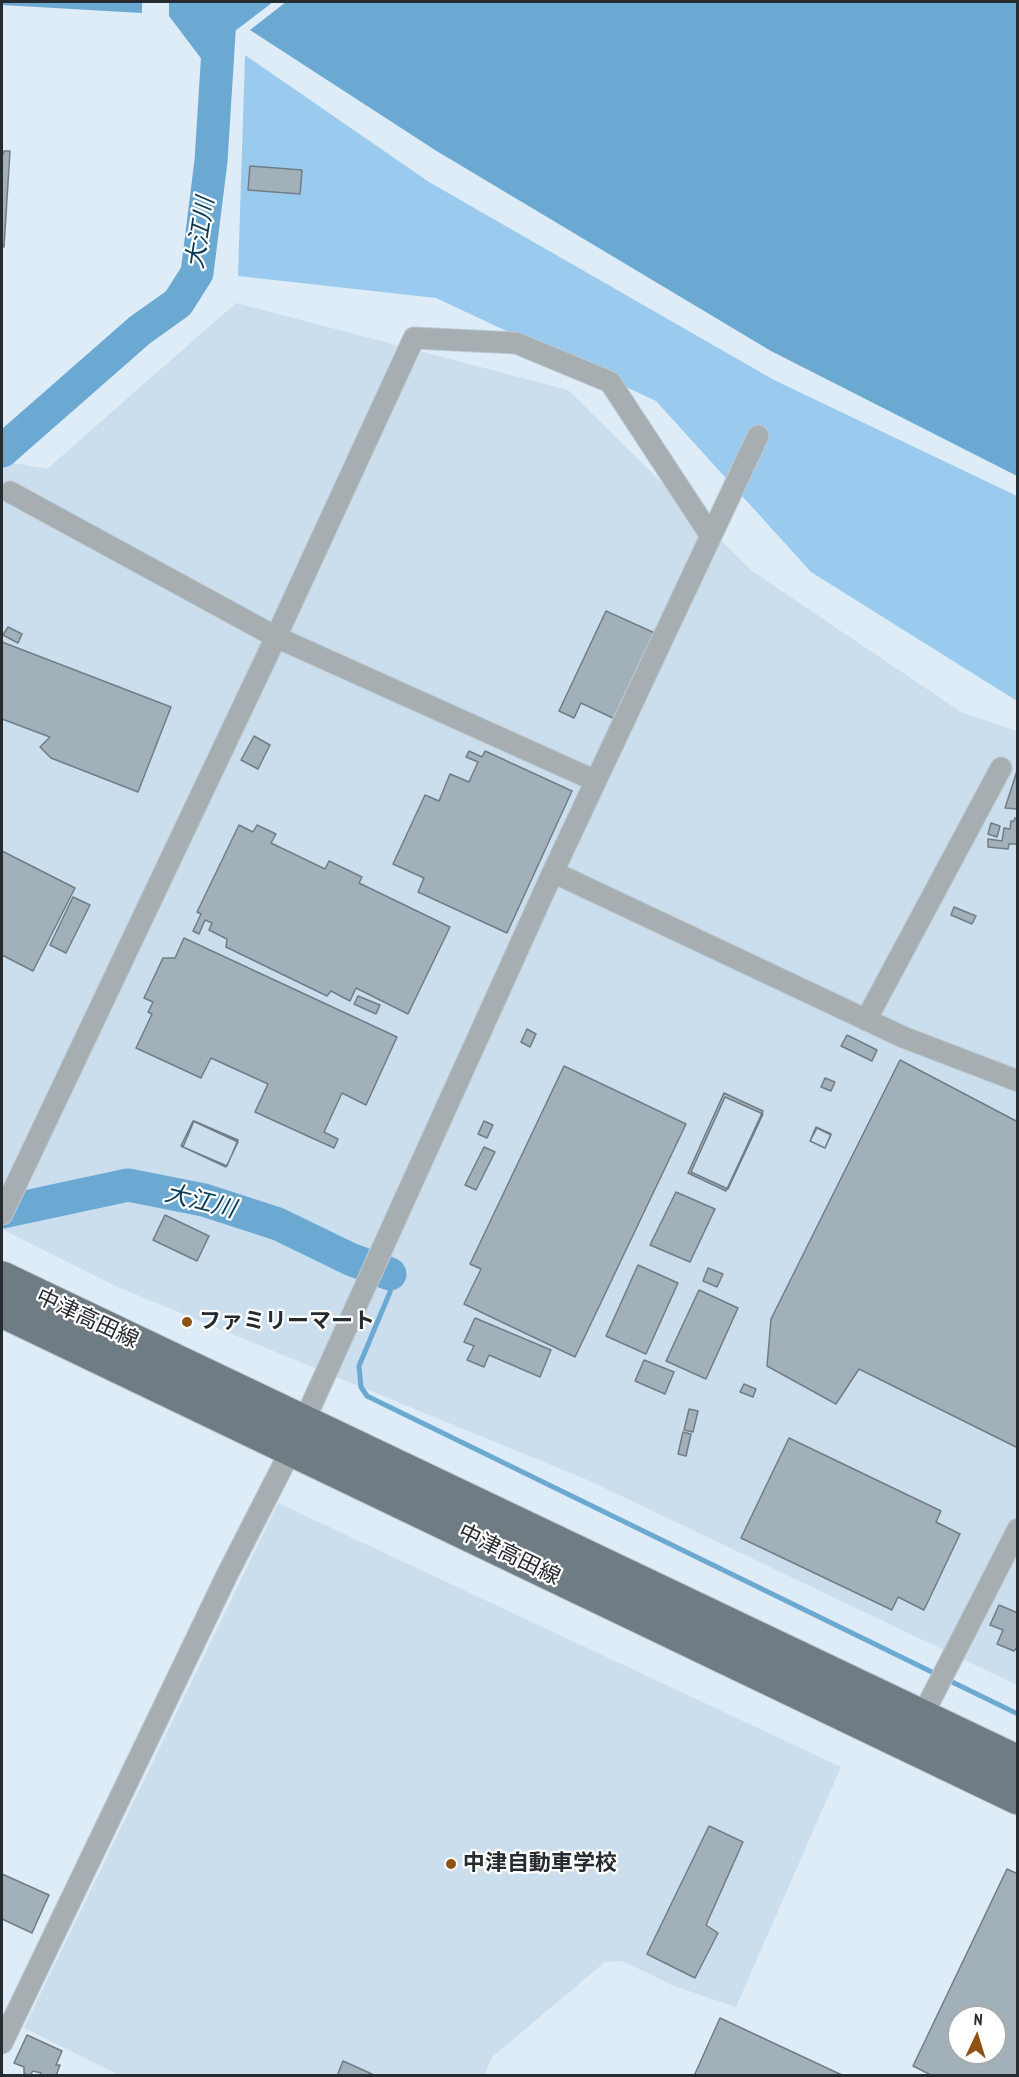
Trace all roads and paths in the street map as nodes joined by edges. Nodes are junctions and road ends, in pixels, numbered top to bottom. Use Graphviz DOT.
graph roads {
  1 [pos="758,435"];
  2 [pos="10,492"];
  3 [pos="711,536"];
  4 [pos="276,637"];
  5 [pos="1001,768"];
  6 [pos="596,781"];
  7 [pos="553,872"];
  8 [pos="866,1020"];
  9 [pos="1017,1081"];
  10 [pos="2,1214"];
  11 [pos="2,1278"];
  12 [pos="2,1311"];
  13 [pos="297,1436"];
  14 [pos="1017,1529"];
  15 [pos="922,1716"];
  16 [pos="907,1745"];
  17 [pos="1017,1762"];
  18 [pos="1017,1798"];
  19 [pos="2,2043"];
  1 -- 3 [label="street"];
  2 -- 4 [label="street"];
  3 -- 4 [label="street"];
  3 -- 6 [label="street"];
  4 -- 6 [label="street"];
  4 -- 10 [label="street"];
  5 -- 8 [label="street"];
  6 -- 7 [label="street"];
  7 -- 8 [label="street"];
  7 -- 13 [label="street"];
  8 -- 9 [label="street"];
  11 -- 13 [label="main road, 中津高田線"];
  12 -- 13 [label="main road, 中津高田線"];
  13 -- 15 [label="main road, 中津高田線"];
  13 -- 16 [label="main road, 中津高田線"];
  13 -- 19 [label="street"];
  14 -- 15 [label="street"];
  15 -- 16 [label="street"];
  15 -- 17 [label="main road, 中津高田線"];
  16 -- 18 [label="main road, 中津高田線"];
}
